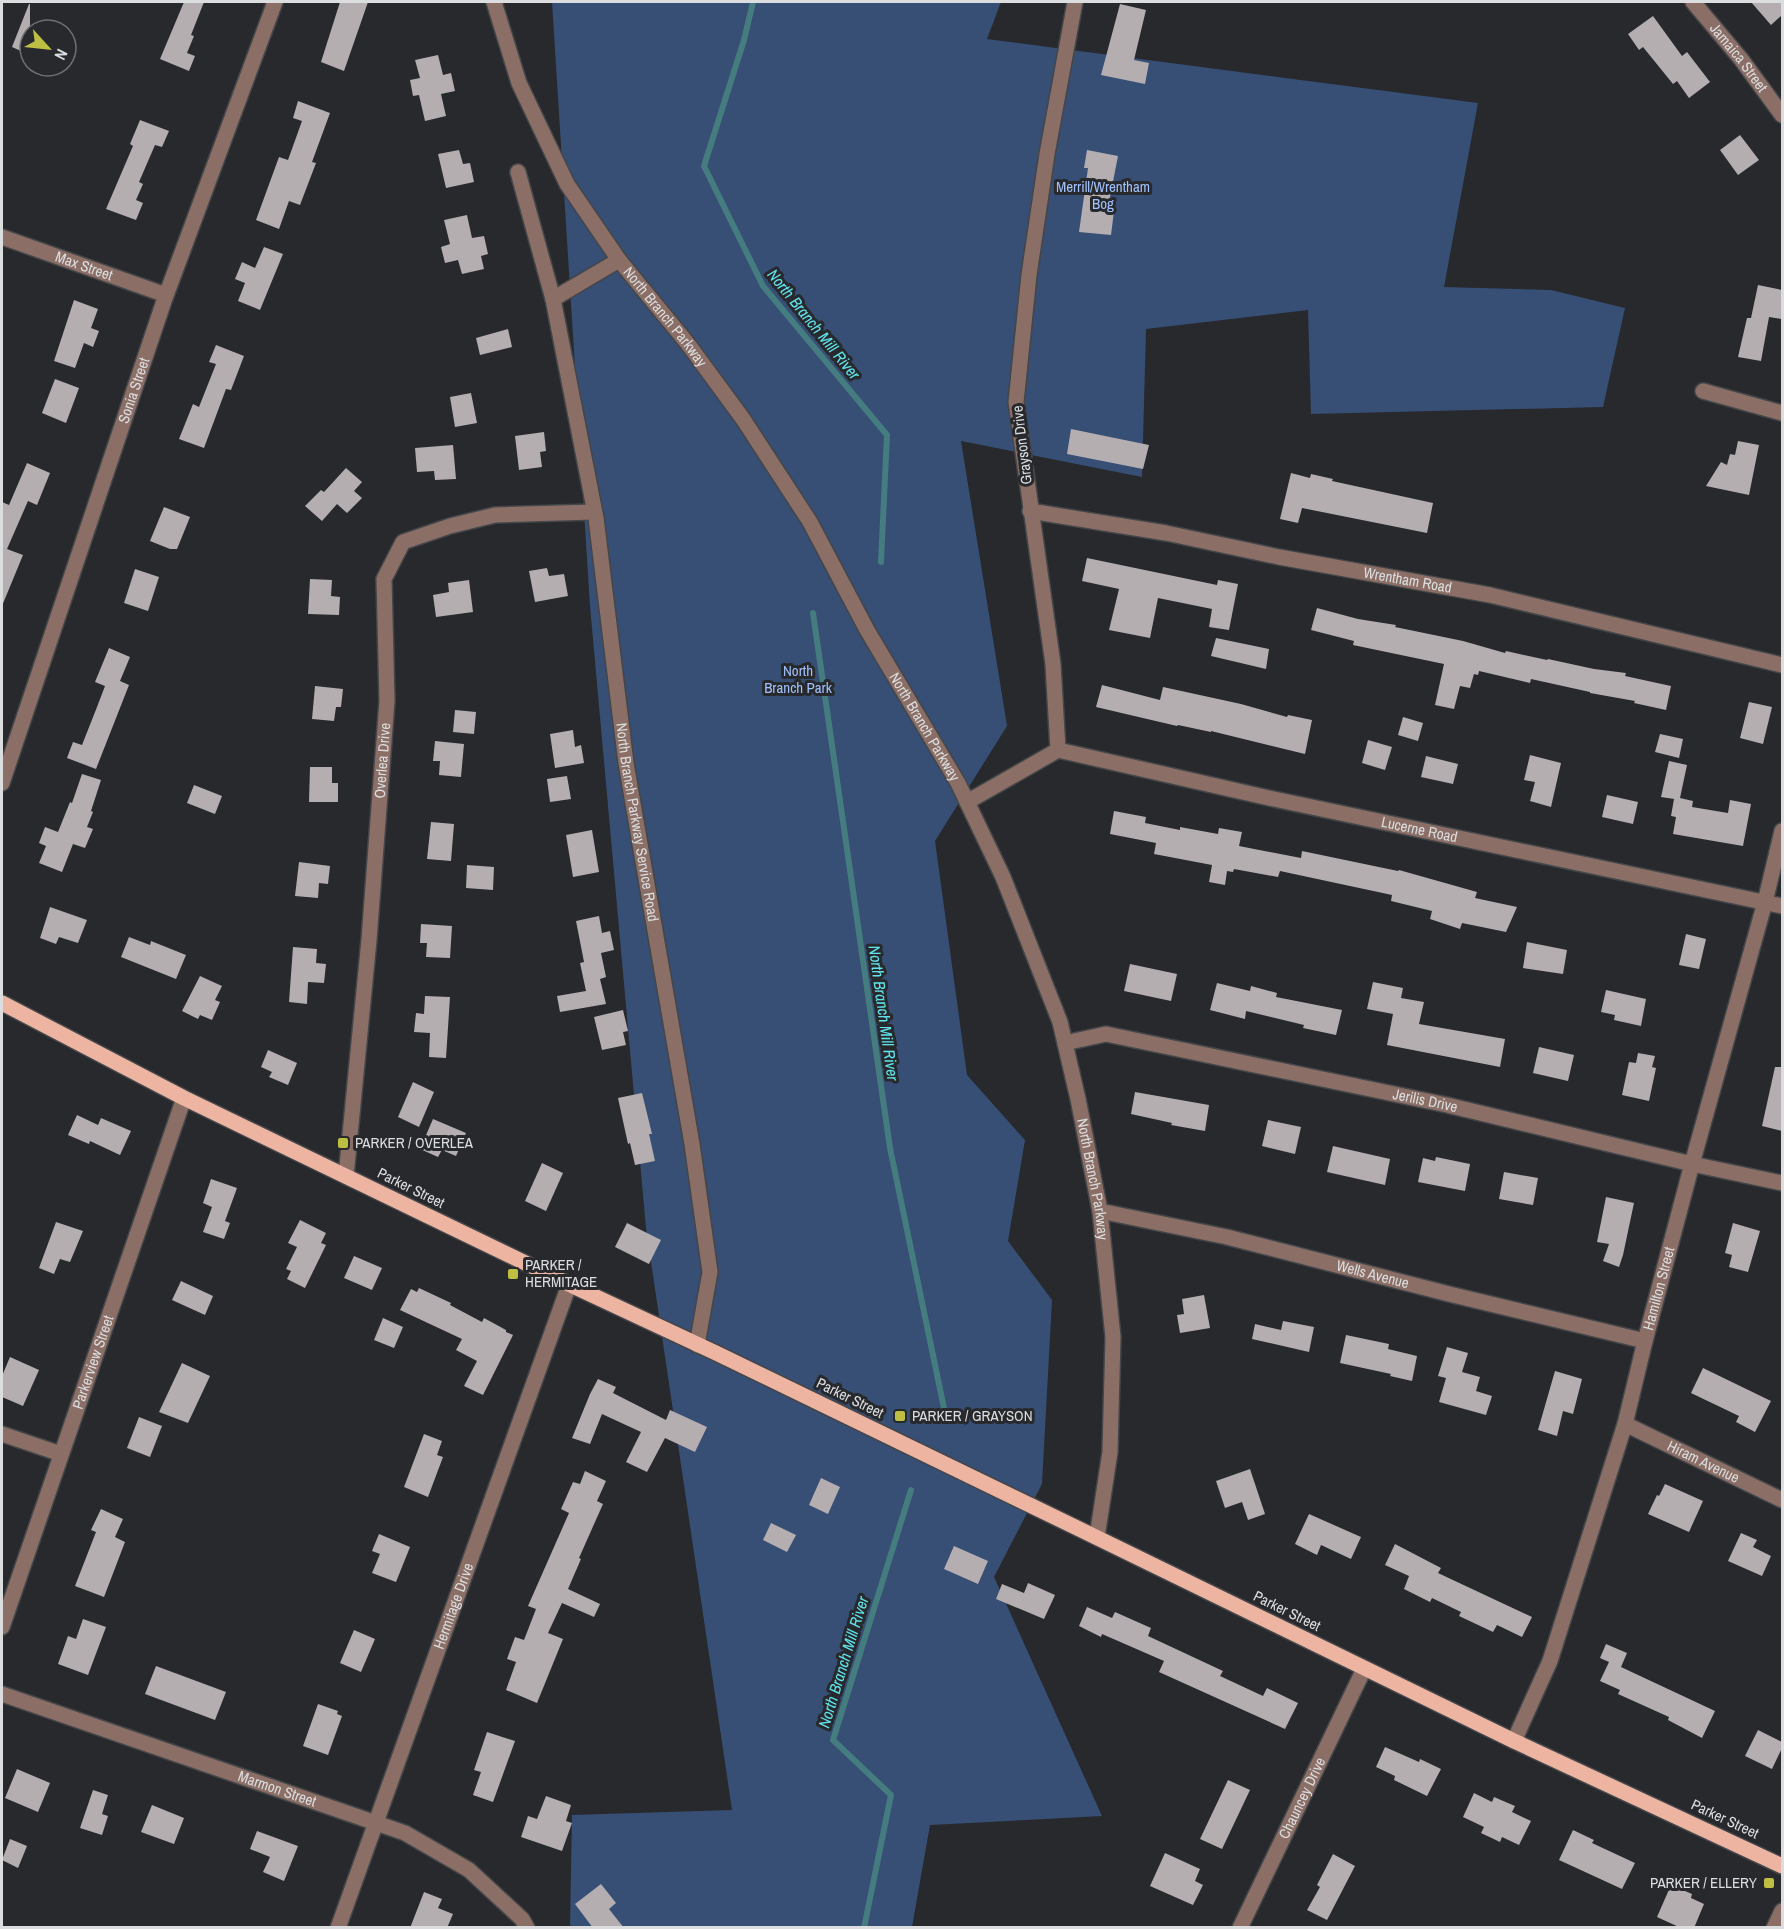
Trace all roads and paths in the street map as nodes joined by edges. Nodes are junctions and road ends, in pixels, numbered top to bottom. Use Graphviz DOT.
graph roads {
  1 [pos="274,2"];
  2 [pos="494,2"];
  3 [pos="1075,2"];
  4 [pos="1693,2"];
  5 [pos="1782,115"];
  6 [pos="518,172"];
  7 [pos="2,237"];
  8 [pos="619,260"];
  9 [pos="166,295"];
  10 [pos="553,298"];
  11 [pos="1703,392"];
  12 [pos="1782,412"];
  13 [pos="1030,511"];
  14 [pos="594,512"];
  15 [pos="1782,665"];
  16 [pos="1058,750"];
  17 [pos="2,783"];
  18 [pos="967,802"];
  19 [pos="1782,831"];
  20 [pos="1765,902"];
  21 [pos="1782,906"];
  22 [pos="2,1003"];
  23 [pos="1065,1043"];
  24 [pos="184,1098"];
  25 [pos="1692,1164"];
  26 [pos="346,1176"];
  27 [pos="1782,1183"];
  28 [pos="1100,1211"];
  29 [pos="569,1285"];
  30 [pos="1645,1341"];
  31 [pos="697,1345"];
  32 [pos="1625,1424"];
  33 [pos="2,1434"];
  34 [pos="61,1454"];
  35 [pos="1782,1500"];
  36 [pos="1097,1537"];
  37 [pos="2,1627"];
  38 [pos="1364,1669"];
  39 [pos="2,1694"];
  40 [pos="1514,1741"];
  41 [pos="378,1822"];
  42 [pos="1782,1866"];
  43 [pos="1782,1911"];
  44 [pos="338,1928"];
  45 [pos="527,1928"];
  46 [pos="1240,1928"];
  47 [pos="1774,1928"];
  1 -- 9 [label="street, Sonia Street"];
  2 -- 8 [label="street, North Branch Parkway"];
  3 -- 13 [label="street, Grayson Drive"];
  4 -- 5 [label="street, Jamaica Street"];
  6 -- 10 [label="street, North Branch Parkway Service Road"];
  7 -- 9 [label="street, Max Street"];
  8 -- 10 [label="street"];
  8 -- 18 [label="street, North Branch Parkway"];
  9 -- 17 [label="street, Sonia Street"];
  10 -- 14 [label="street, North Branch Parkway Service Road"];
  11 -- 12 [label="street"];
  13 -- 15 [label="street, Wrentham Road"];
  13 -- 16 [label="street, Grayson Drive"];
  14 -- 26 [label="street, Overlea Drive"];
  14 -- 31 [label="street, North Branch Parkway Service Road"];
  16 -- 18 [label="street"];
  16 -- 20 [label="street, Lucerne Road"];
  18 -- 23 [label="street, North Branch Parkway"];
  19 -- 20 [label="street, Hamilton Street"];
  20 -- 21 [label="street, Lucerne Road"];
  20 -- 25 [label="street, Hamilton Street"];
  22 -- 24 [label="main road, Parker Street"];
  23 -- 25 [label="street, Jerilis Drive"];
  23 -- 28 [label="street, North Branch Parkway"];
  24 -- 26 [label="main road, Parker Street"];
  24 -- 34 [label="street, Parkerview Street"];
  25 -- 27 [label="street, Jerilis Drive"];
  25 -- 30 [label="street, Hamilton Street"];
  26 -- 29 [label="main road, Parker Street"];
  28 -- 30 [label="street, Wells Avenue"];
  28 -- 36 [label="street, North Branch Parkway"];
  29 -- 31 [label="main road, Parker Street"];
  29 -- 41 [label="street, Hermitage Drive"];
  30 -- 32 [label="street, Hamilton Street"];
  31 -- 36 [label="main road, Parker Street"];
  32 -- 35 [label="street, Hiram Avenue"];
  32 -- 40 [label="street, Hamilton Street"];
  33 -- 34 [label="street"];
  34 -- 37 [label="street, Parkerview Street"];
  36 -- 38 [label="main road, Parker Street"];
  38 -- 40 [label="main road, Parker Street"];
  38 -- 46 [label="street, Chauncey Drive"];
  39 -- 41 [label="street, Marmon Street"];
  40 -- 42 [label="main road, Parker Street"];
  41 -- 44 [label="street, Hermitage Drive"];
  41 -- 45 [label="street, Marmon Street"];
  43 -- 47 [label="street"];
}
